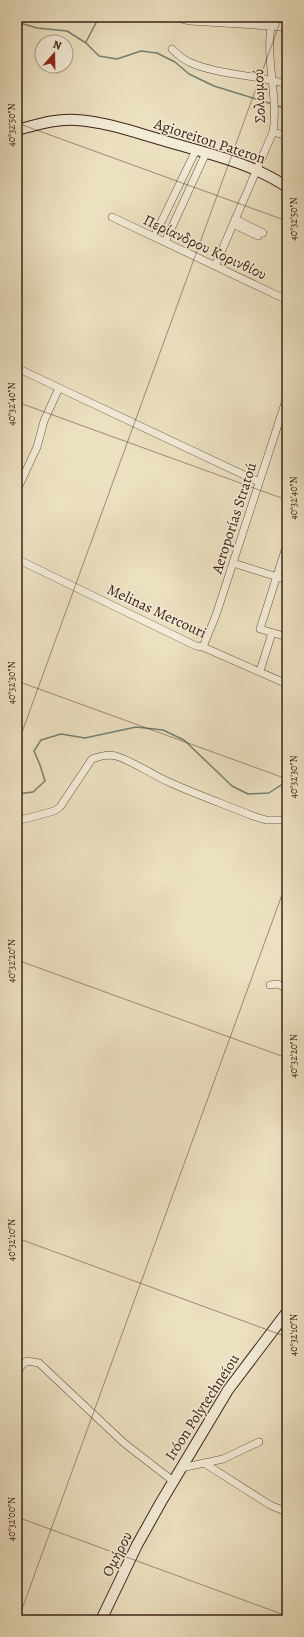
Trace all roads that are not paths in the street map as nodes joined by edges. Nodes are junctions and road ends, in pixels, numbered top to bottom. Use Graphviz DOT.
graph roads {
  1 [pos="98,17"];
  2 [pos="111,17"];
  3 [pos="174,17"];
  4 [pos="272,17"];
  5 [pos="101,18"];
  6 [pos="270,25"];
  7 [pos="287,27"];
  8 [pos="172,49"];
  9 [pos="272,80"];
  10 [pos="287,84"];
  11 [pos="17,130"];
  12 [pos="273,132"];
  13 [pos="287,136"];
  14 [pos="201,151"];
  15 [pos="256,170"];
  16 [pos="287,187"];
  17 [pos="112,217"];
  18 [pos="234,222"];
  19 [pos="262,235"];
  20 [pos="154,237"];
  21 [pos="165,242"];
  22 [pos="215,266"];
  23 [pos="287,300"];
  24 [pos="17,368"];
  25 [pos="59,388"];
  26 [pos="287,397"];
  27 [pos="259,482"];
  28 [pos="17,490"];
  29 [pos="287,544"];
  30 [pos="17,559"];
  31 [pos="233,563"];
  32 [pos="276,577"];
  33 [pos="287,580"];
  34 [pos="272,632"];
  35 [pos="287,637"];
  36 [pos="203,647"];
  37 [pos="260,671"];
  38 [pos="287,684"];
  39 [pos="287,820"];
  40 [pos="17,821"];
  41 [pos="270,985"];
  42 [pos="287,988"];
  43 [pos="287,1312"];
  44 [pos="17,1374"];
  45 [pos="259,1442"];
  46 [pos="204,1463"];
  47 [pos="181,1468"];
  48 [pos="173,1481"];
  49 [pos="161,1502"];
  50 [pos="287,1512"];
  51 [pos="101,1620"];
  1 -- 5 [label="street"];
  2 -- 5 [label="street"];
  3 -- 6 [label="street"];
  4 -- 6 [label="street, Σολωμού"];
  6 -- 7 [label="street"];
  6 -- 9 [label="street, Σολωμού"];
  8 -- 9 [label="street"];
  9 -- 10 [label="street"];
  9 -- 12 [label="street, Σολωμού"];
  11 -- 14 [label="street, Agioreiton Pateron"];
  12 -- 13 [label="street"];
  12 -- 15 [label="street, Σολωμού"];
  14 -- 15 [label="street, Agioreiton Pateron"];
  14 -- 20 [label="street"];
  14 -- 21 [label="street"];
  15 -- 16 [label="street, Agioreiton Pateron"];
  15 -- 18 [label="street, Σολωμού"];
  17 -- 20 [label="street, Περίανδρου Κορινθίου"];
  18 -- 19 [label="street"];
  18 -- 22 [label="street, Σολωμού"];
  20 -- 21 [label="street, Περίανδρου Κορινθίου"];
  21 -- 22 [label="street, Περίανδρου Κορινθίου"];
  22 -- 23 [label="street, Περίανδρου Κορινθίου"];
  24 -- 25 [label="street"];
  25 -- 27 [label="street"];
  25 -- 28 [label="street"];
  26 -- 27 [label="street, Aeroporías Stratoú"];
  27 -- 31 [label="street, Aeroporías Stratoú"];
  29 -- 32 [label="street"];
  30 -- 36 [label="street, Melinas Mercouri"];
  31 -- 32 [label="street"];
  31 -- 36 [label="street, Aeroporías Stratoú"];
  32 -- 33 [label="street"];
  32 -- 34 [label="street"];
  34 -- 35 [label="street"];
  34 -- 37 [label="street"];
  36 -- 37 [label="street, Melinas Mercouri"];
  37 -- 38 [label="street, Melinas Mercouri"];
  39 -- 40 [label="street"];
  41 -- 42 [label="street"];
  43 -- 47 [label="street, Iróon Polytechneíou"];
  44 -- 48 [label="street"];
  45 -- 46 [label="street"];
  46 -- 47 [label="street"];
  46 -- 50 [label="street"];
  47 -- 48 [label="street, Iróon Polytechneíou"];
  48 -- 49 [label="street, Iróon Polytechneíou"];
  49 -- 51 [label="street, Ομήρου"];
}
